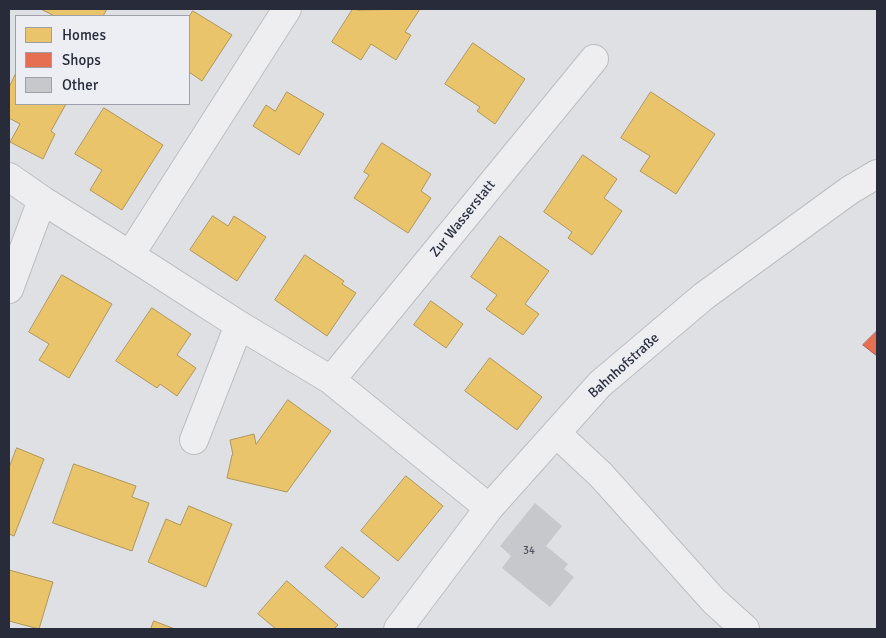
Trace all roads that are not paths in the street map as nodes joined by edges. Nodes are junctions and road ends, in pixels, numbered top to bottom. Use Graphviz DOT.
graph roads {
  1 [pos="288,9"];
  2 [pos="594,58"];
  3 [pos="877,174"];
  4 [pos="9,177"];
  5 [pos="42,200"];
  6 [pos="130,255"];
  7 [pos="9,289"];
  8 [pos="239,325"];
  9 [pos="331,380"];
  10 [pos="556,433"];
  11 [pos="194,440"];
  12 [pos="489,508"];
  13 [pos="398,629"];
  14 [pos="745,629"];
  1 -- 6 [label="street"];
  2 -- 9 [label="street, Zur Wasserstatt"];
  3 -- 10 [label="street, Bahnhofstraße"];
  4 -- 5 [label="street"];
  5 -- 6 [label="street"];
  5 -- 7 [label="street"];
  6 -- 8 [label="street"];
  8 -- 9 [label="street"];
  8 -- 11 [label="street"];
  9 -- 12 [label="street"];
  10 -- 12 [label="street, Bahnhofstraße"];
  10 -- 14 [label="street"];
  12 -- 13 [label="street, Bahnhofstraße"];
}
